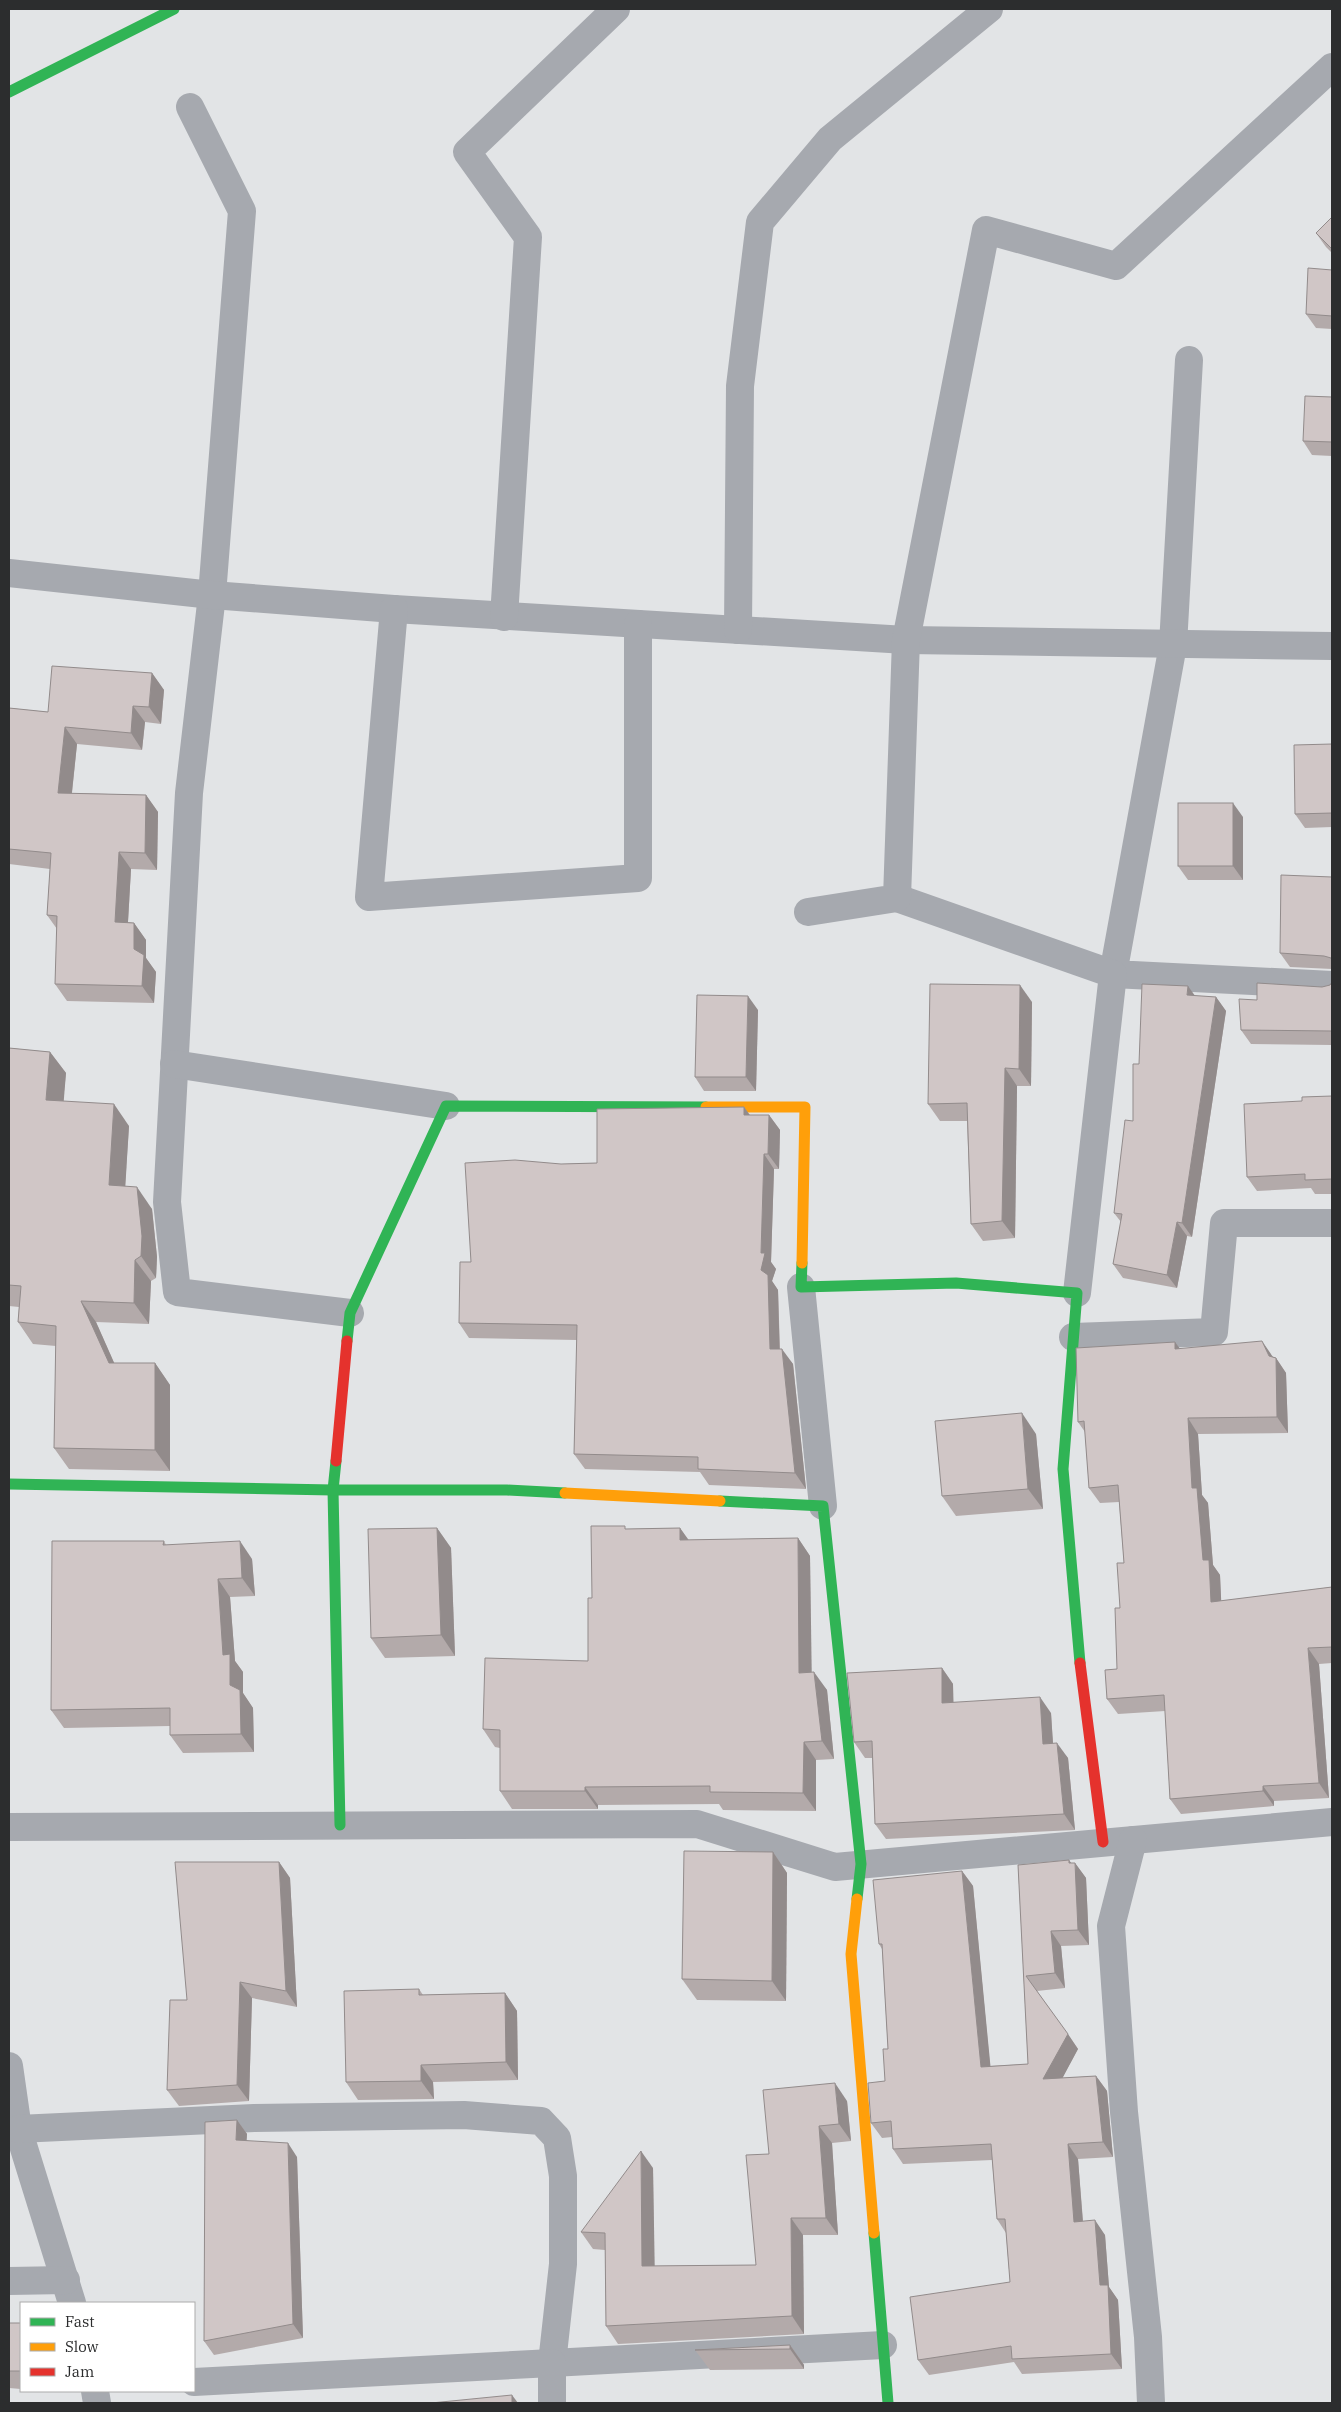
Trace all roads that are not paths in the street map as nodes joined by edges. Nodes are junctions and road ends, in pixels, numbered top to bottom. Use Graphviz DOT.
graph roads {
  1 [pos="174,9"];
  2 [pos="616,9"];
  3 [pos="989,9"];
  4 [pos="1332,67"];
  5 [pos="9,92"];
  6 [pos="190,107"];
  7 [pos="1189,360"];
  8 [pos="9,573"];
  9 [pos="212,596"];
  10 [pos="394,609"];
  11 [pos="504,617"];
  12 [pos="638,624"];
  13 [pos="738,630"];
  14 [pos="906,640"];
  15 [pos="1173,645"];
  16 [pos="1332,646"];
  17 [pos="897,898"];
  18 [pos="808,912"];
  19 [pos="1113,974"];
  20 [pos="1332,985"];
  21 [pos="174,1064"];
  22 [pos="446,1106"];
  23 [pos="1332,1223"];
  24 [pos="801,1287"];
  25 [pos="1077,1293"];
  26 [pos="350,1313"];
  27 [pos="1073,1337"];
  28 [pos="9,1484"];
  29 [pos="333,1490"];
  30 [pos="823,1506"];
  31 [pos="1332,1822"];
  32 [pos="340,1826"];
  33 [pos="9,1827"];
  34 [pos="1133,1840"];
  35 [pos="1103,1842"];
  36 [pos="861,1864"];
  37 [pos="9,2066"];
  38 [pos="18,2129"];
  39 [pos="9,2281"];
  40 [pos="69,2292"];
  41 [pos="883,2345"];
  42 [pos="552,2363"];
  43 [pos="195,2382"];
  44 [pos="552,2403"];
  45 [pos="888,2403"];
  46 [pos="1151,2403"];
  1 -- 5 [label="street"];
  2 -- 11 [label="street"];
  3 -- 13 [label="street"];
  4 -- 14 [label="street"];
  6 -- 9 [label="street"];
  7 -- 15 [label="street"];
  8 -- 9 [label="street"];
  9 -- 10 [label="street"];
  9 -- 21 [label="street"];
  10 -- 11 [label="street"];
  10 -- 12 [label="street"];
  11 -- 12 [label="street"];
  12 -- 13 [label="street"];
  13 -- 14 [label="street"];
  14 -- 15 [label="street"];
  14 -- 17 [label="street"];
  15 -- 16 [label="street"];
  15 -- 19 [label="street"];
  17 -- 18 [label="street"];
  17 -- 19 [label="street"];
  19 -- 20 [label="street"];
  19 -- 25 [label="street"];
  21 -- 22 [label="street"];
  21 -- 26 [label="street"];
  22 -- 24 [label="street"];
  22 -- 26 [label="street"];
  23 -- 27 [label="street"];
  24 -- 25 [label="street"];
  24 -- 30 [label="street"];
  25 -- 27 [label="street"];
  26 -- 29 [label="street"];
  27 -- 35 [label="street"];
  28 -- 29 [label="street"];
  29 -- 30 [label="street"];
  29 -- 32 [label="street"];
  30 -- 36 [label="street"];
  31 -- 34 [label="street"];
  32 -- 33 [label="street"];
  32 -- 36 [label="street"];
  34 -- 35 [label="street"];
  34 -- 46 [label="street"];
  35 -- 36 [label="street"];
  36 -- 41 [label="street"];
  37 -- 38 [label="street"];
  38 -- 40 [label="street"];
  38 -- 42 [label="street"];
  39 -- 40 [label="street"];
  41 -- 42 [label="street"];
  41 -- 45 [label="street"];
  42 -- 43 [label="street"];
  42 -- 44 [label="street"];
}
